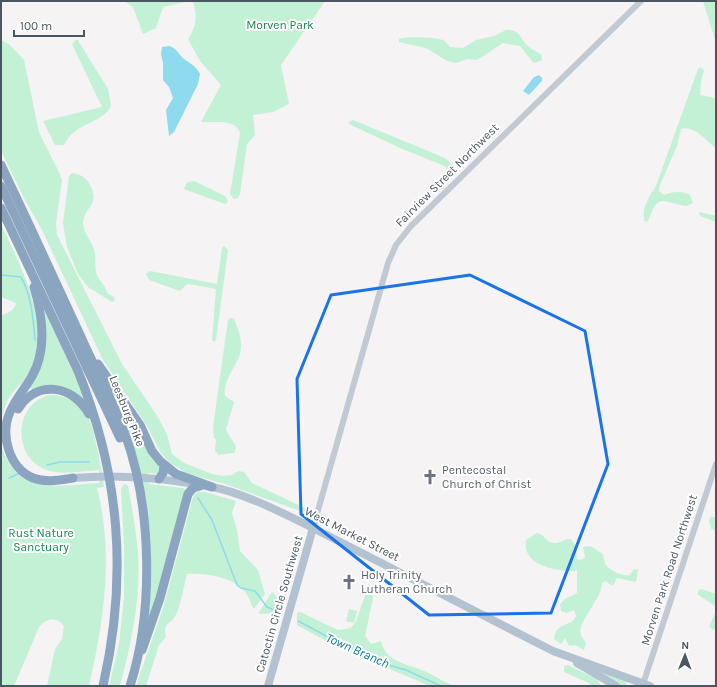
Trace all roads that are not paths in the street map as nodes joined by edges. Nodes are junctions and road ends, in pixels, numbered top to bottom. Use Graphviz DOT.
graph roads {
  1 [pos="641,1"];
  2 [pos="1,165"];
  3 [pos="1,186"];
  4 [pos="1,208"];
  5 [pos="89,355"];
  6 [pos="98,430"];
  7 [pos="133,459"];
  8 [pos="716,464"];
  9 [pos="164,466"];
  10 [pos="73,478"];
  11 [pos="159,479"];
  12 [pos="200,486"];
  13 [pos="212,487"];
  14 [pos="313,528"];
  15 [pos="570,658"];
  16 [pos="134,672"];
  17 [pos="633,683"];
  18 [pos="646,685"];
  19 [pos="103,686"];
  20 [pos="130,686"];
  21 [pos="268,686"];
  22 [pos="616,686"];
  1 -- 14 [label="street, Fairview Street Northwest"];
  2 -- 5 [label="highway, Leesburg Pike"];
  3 -- 7 [label="highway"];
  4 -- 6 [label="highway"];
  4 -- 10 [label="highway"];
  5 -- 7 [label="highway, Leesburg Pike"];
  5 -- 9 [label="highway"];
  6 -- 10 [label="highway"];
  6 -- 19 [label="highway"];
  7 -- 16 [label="highway, Leesburg Pike"];
  8 -- 18 [label="street, Morven Park Road Northwest"];
  9 -- 11 [label="highway"];
  9 -- 13 [label="highway"];
  10 -- 11 [label="main road, West Market Street"];
  11 -- 12 [label="main road, West Market Street"];
  12 -- 13 [label="main road, West Market Street"];
  12 -- 16 [label="highway"];
  13 -- 14 [label="main road, West Market Street"];
  14 -- 15 [label="main road, West Market Street"];
  14 -- 21 [label="main road, Catoctin Circle Southwest"];
  15 -- 17 [label="main road, West Market Street"];
  15 -- 22 [label="main road"];
  16 -- 20 [label="highway, Leesburg Pike"];
  17 -- 18 [label="main road, West Market Street"];
}
